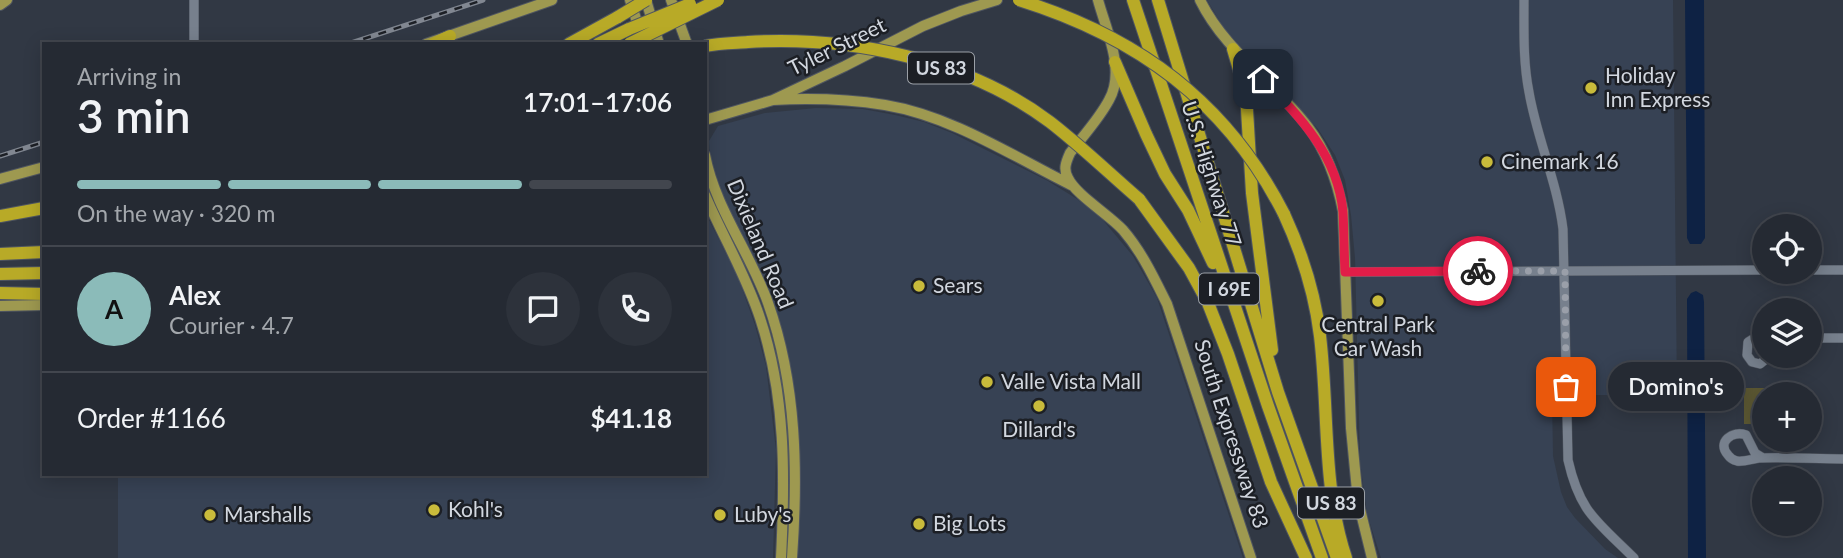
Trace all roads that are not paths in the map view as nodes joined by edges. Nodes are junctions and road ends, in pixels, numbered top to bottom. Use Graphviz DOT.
graph roads {
  1 [pos="7,0"];
  2 [pos="194,0"];
  3 [pos="552,0"];
  4 [pos="630,0"];
  5 [pos="646,0"];
  6 [pos="671,0"];
  7 [pos="705,0"];
  8 [pos="718,0"];
  9 [pos="997,0"];
  10 [pos="1019,0"];
  11 [pos="1098,0"];
  12 [pos="1105,0"];
  13 [pos="1133,0"];
  14 [pos="1200,0"];
  15 [pos="1524,0"];
  16 [pos="0,5"];
  17 [pos="1160,6"];
  18 [pos="1102,16"];
  19 [pos="450,36"];
  20 [pos="194,42"];
  21 [pos="432,42"];
  22 [pos="437,42"];
  23 [pos="573,42"];
  24 [pos="602,42"];
  25 [pos="633,42"];
  26 [pos="643,42"];
  27 [pos="658,42"];
  28 [pos="686,42"];
  29 [pos="707,46"];
  30 [pos="1233,50"];
  31 [pos="1115,62"];
  32 [pos="773,100"];
  33 [pos="707,119"];
  34 [pos="707,161"];
  35 [pos="42,168"];
  36 [pos="0,179"];
  37 [pos="1073,187"];
  38 [pos="707,199"];
  39 [pos="42,208"];
  40 [pos="0,216"];
  41 [pos="42,252"];
  42 [pos="0,254"];
  43 [pos="1822,270"];
  44 [pos="1843,270"];
  45 [pos="1565,271"];
  46 [pos="1752,271"];
  47 [pos="42,272"];
  48 [pos="1345,272"];
  49 [pos="0,274"];
  50 [pos="0,293"];
  51 [pos="42,294"];
  52 [pos="42,305"];
  53 [pos="0,306"];
  54 [pos="1238,316"];
  55 [pos="1822,338"];
  56 [pos="1843,338"];
  57 [pos="1752,340"];
  58 [pos="1752,362"];
  59 [pos="1278,392"];
  60 [pos="1763,458"];
  61 [pos="1843,459"];
  62 [pos="781,558"];
  63 [pos="792,558"];
  64 [pos="1251,558"];
  65 [pos="1306,558"];
  66 [pos="1322,558"];
  67 [pos="1337,558"];
  68 [pos="1346,558"];
  69 [pos="1372,558"];
  70 [pos="1634,558"];
  1 -- 16 [label="main road"];
  2 -- 20 [label="street"];
  3 -- 19 [label="main road"];
  4 -- 26 [label="main road"];
  5 -- 23 [label="highway, bridge"];
  5 -- 27 [label="main road"];
  6 -- 28 [label="main road"];
  7 -- 24 [label="highway, bridge"];
  8 -- 25 [label="highway, bridge"];
  9 -- 32 [label="main road, Tyler Street"];
  10 -- 68 [label="highway, US 83, bridge"];
  11 -- 18 [label="main road"];
  12 -- 18 [label="main road"];
  13 -- 54 [label="highway, U.S. Highway 77 / I 69E"];
  14 -- 30 [label="main road"];
  15 -- 45 [label="street"];
  17 -- 59 [label="highway, U.S. Highway 77 / I 69E"];
  18 -- 31 [label="main road"];
  19 -- 21 [label="main road"];
  19 -- 22 [label="highway"];
  29 -- 65 [label="highway, US 83, bridge"];
  30 -- 48 [label="main road"];
  30 -- 59 [label="highway"];
  31 -- 37 [label="main road"];
  31 -- 54 [label="highway"];
  32 -- 33 [label="main road"];
  32 -- 37 [label="main road, South Expressway 83"];
  34 -- 63 [label="main road, Dixieland Road"];
  35 -- 36 [label="main road"];
  37 -- 64 [label="main road, South Expressway 83"];
  38 -- 62 [label="main road, Dixieland Road"];
  39 -- 40 [label="highway"];
  41 -- 42 [label="highway"];
  43 -- 44 [label="street"];
  45 -- 46 [label="street"];
  45 -- 48 [label="street"];
  45 -- 70 [label="street"];
  47 -- 49 [label="highway"];
  48 -- 69 [label="main road"];
  50 -- 51 [label="highway"];
  52 -- 53 [label="main road"];
  54 -- 66 [label="highway, U.S. Highway 77 / I 69E"];
  55 -- 56 [label="street"];
  57 -- 58 [label="street"];
  59 -- 67 [label="highway, U.S. Highway 77 / I 69E"];
  60 -- 61 [label="street"];
}
